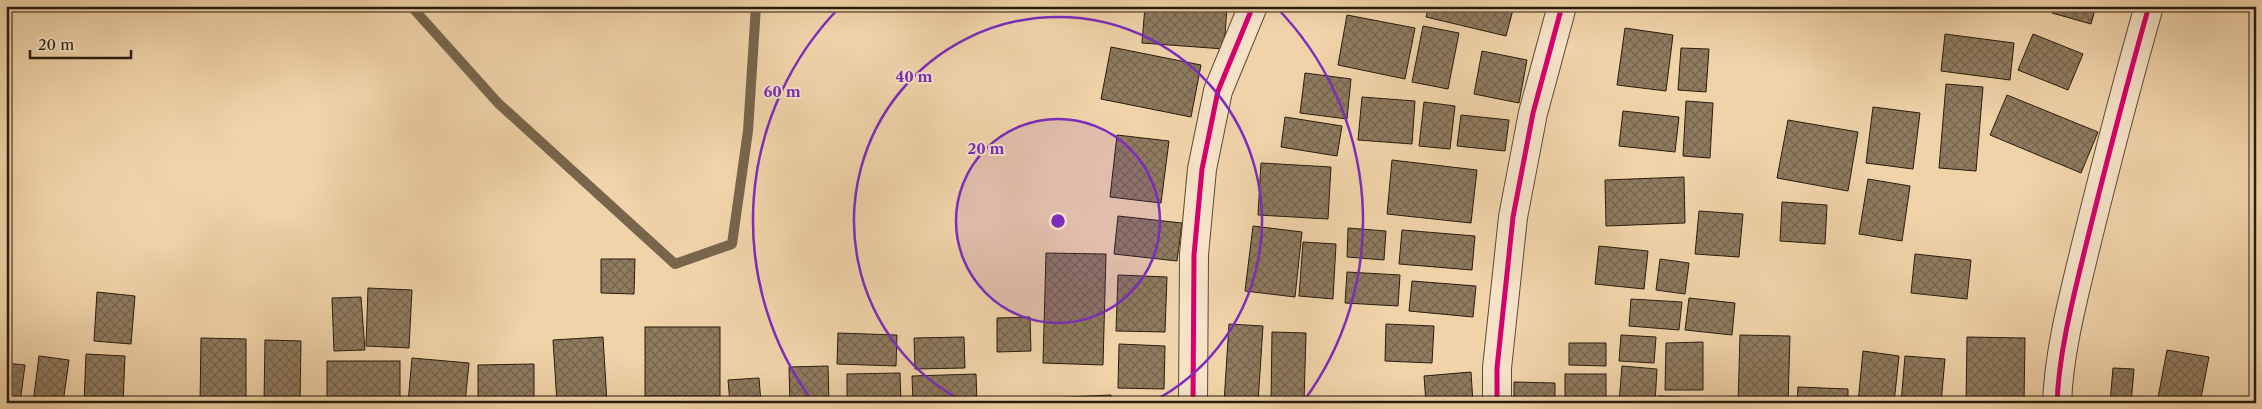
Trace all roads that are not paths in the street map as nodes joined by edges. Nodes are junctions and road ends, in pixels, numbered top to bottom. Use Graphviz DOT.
graph roads {
  1 [pos="1253,6"];
  2 [pos="1562,6"];
  3 [pos="2150,6"];
  4 [pos="1193,403"];
  5 [pos="1497,403"];
  6 [pos="2058,403"];
  1 -- 4 [label="street"];
  2 -- 5 [label="street"];
  3 -- 6 [label="street"];
}
